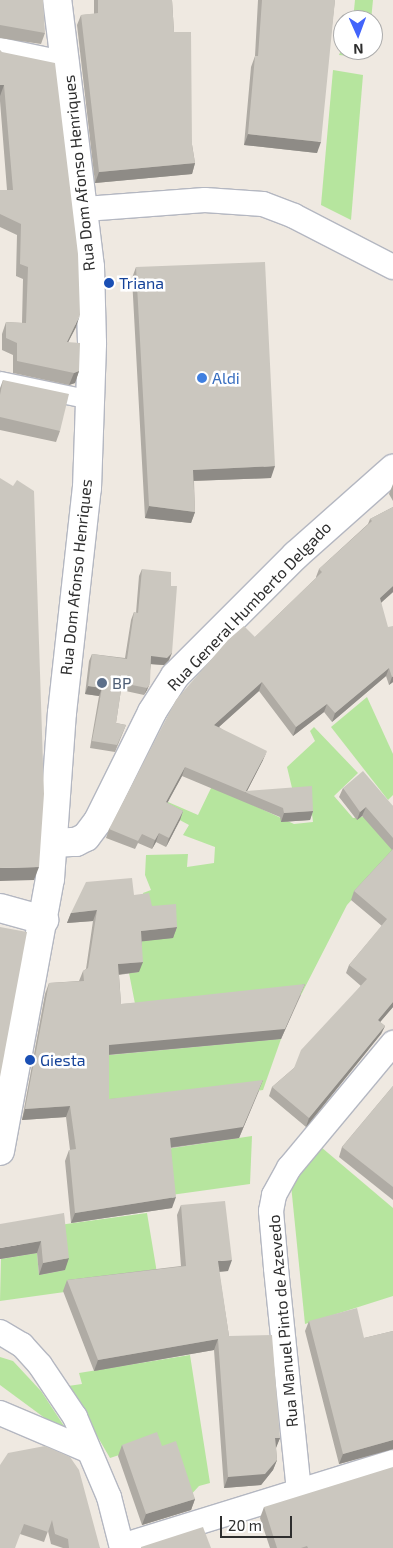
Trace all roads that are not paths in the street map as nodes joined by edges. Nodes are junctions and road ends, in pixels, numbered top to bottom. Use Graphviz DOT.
graph roads {
  1 [pos="57,0"];
  2 [pos="0,50"];
  3 [pos="66,64"];
  4 [pos="85,209"];
  5 [pos="393,267"];
  6 [pos="0,381"];
  7 [pos="91,400"];
  8 [pos="393,469"];
  9 [pos="54,843"];
  10 [pos="0,908"];
  11 [pos="44,920"];
  12 [pos="393,1043"];
  13 [pos="0,1151"];
  14 [pos="0,1332"];
  15 [pos="0,1413"];
  16 [pos="87,1450"];
  17 [pos="393,1462"];
  18 [pos="299,1491"];
  19 [pos="122,1547"];
  1 -- 3 [label="main road, Rua Dom Afonso Henriques"];
  2 -- 3 [label="street"];
  3 -- 4 [label="main road, Rua Dom Afonso Henriques"];
  4 -- 5 [label="street"];
  4 -- 7 [label="main road, Rua Dom Afonso Henriques"];
  6 -- 7 [label="street"];
  7 -- 9 [label="main road, Rua Dom Afonso Henriques"];
  8 -- 9 [label="main road, Rua General Humberto Delgado"];
  9 -- 11 [label="main road, Rua Dom Afonso Henriques"];
  10 -- 11 [label="main road"];
  11 -- 13 [label="main road, Rua Dom Afonso Henriques"];
  12 -- 18 [label="street, Rua Manuel Pinto de Azevedo"];
  14 -- 16 [label="street"];
  15 -- 16 [label="street"];
  16 -- 19 [label="street"];
  17 -- 18 [label="street"];
  18 -- 19 [label="street"];
}
